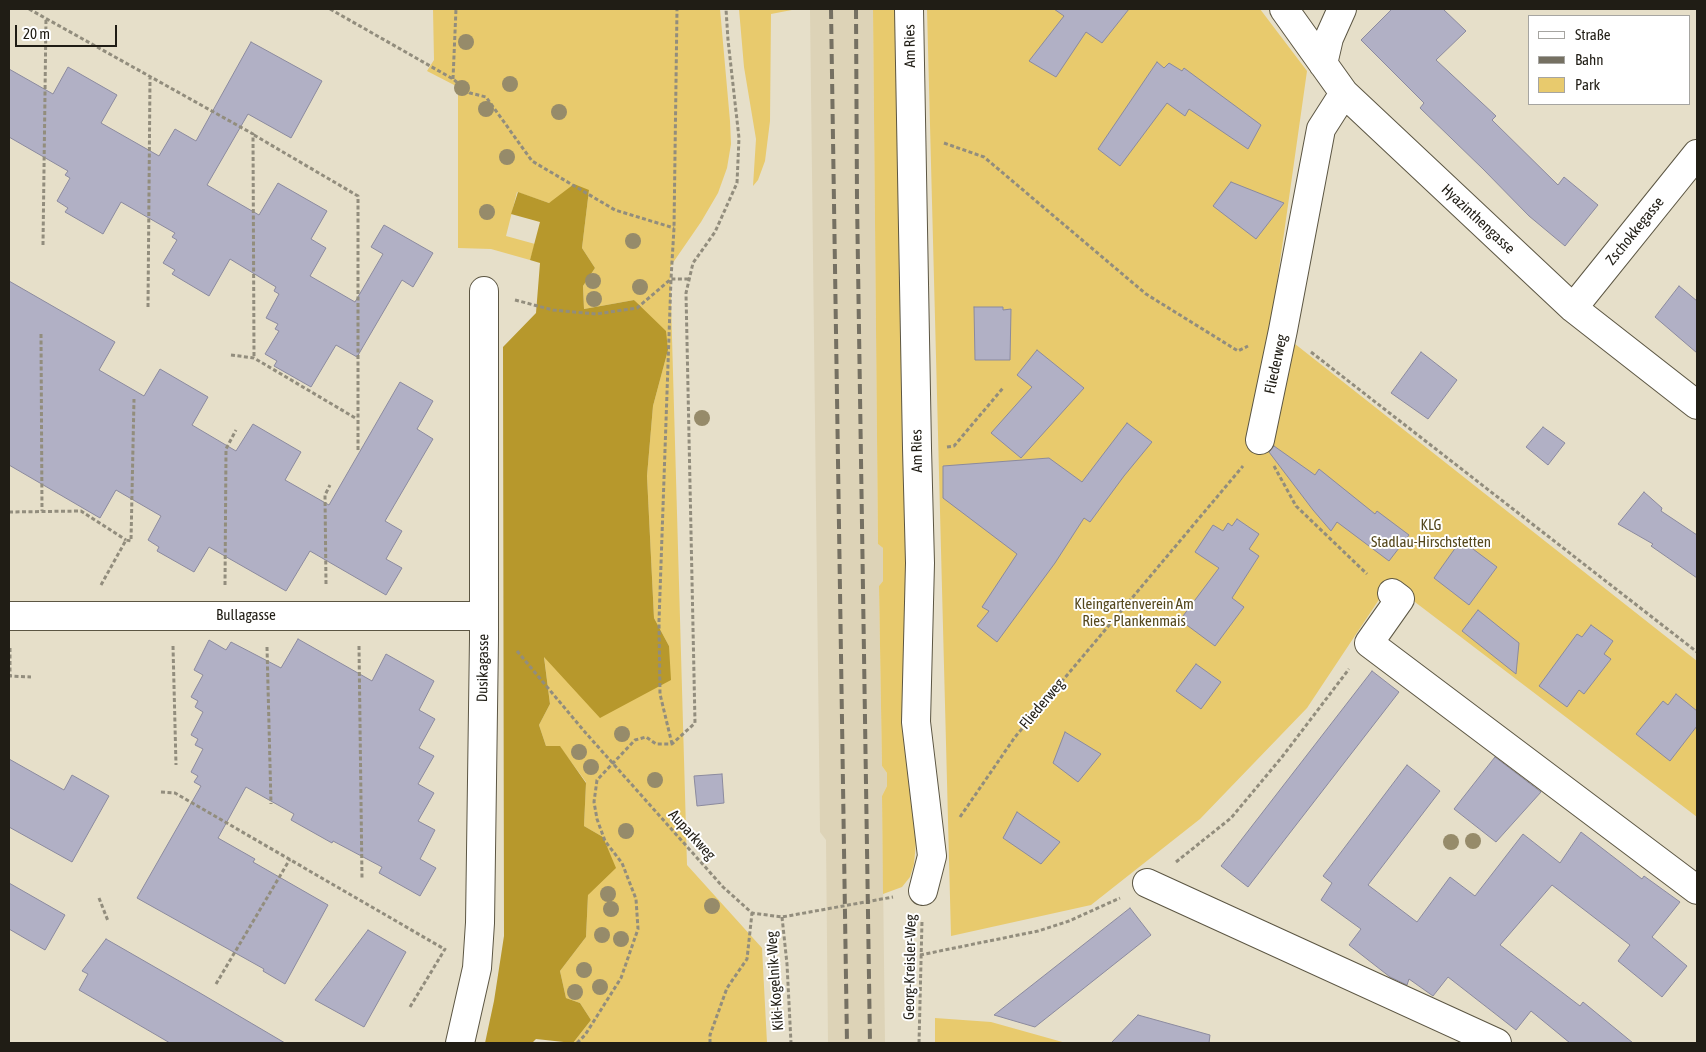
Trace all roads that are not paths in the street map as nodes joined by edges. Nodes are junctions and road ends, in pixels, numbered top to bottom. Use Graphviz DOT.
graph roads {
  1 [pos="909,9"];
  2 [pos="1284,9"];
  3 [pos="1342,9"];
  4 [pos="1323,64"];
  5 [pos="1344,93"];
  6 [pos="1697,154"];
  7 [pos="484,291"];
  8 [pos="1573,308"];
  9 [pos="1697,406"];
  10 [pos="1260,440"];
  11 [pos="1392,593"];
  12 [pos="483,616"];
  13 [pos="9,629"];
  14 [pos="1147,883"];
  15 [pos="1697,890"];
  16 [pos="923,891"];
  17 [pos="460,1043"];
  18 [pos="1497,1043"];
  1 -- 16 [label="street, Am Ries"];
  2 -- 4 [label="street, Hyazinthengasse"];
  3 -- 4 [label="street"];
  4 -- 5 [label="street, Hyazinthengasse"];
  5 -- 8 [label="street, Hyazinthengasse"];
  5 -- 10 [label="street, Fliederweg"];
  6 -- 8 [label="street, Zschokkegasse"];
  7 -- 12 [label="street, Dusikagasse"];
  8 -- 9 [label="street, Hyazinthengasse"];
  11 -- 15 [label="street"];
  12 -- 13 [label="street, Bullagasse"];
  12 -- 17 [label="street, Dusikagasse"];
  14 -- 18 [label="street"];
}
